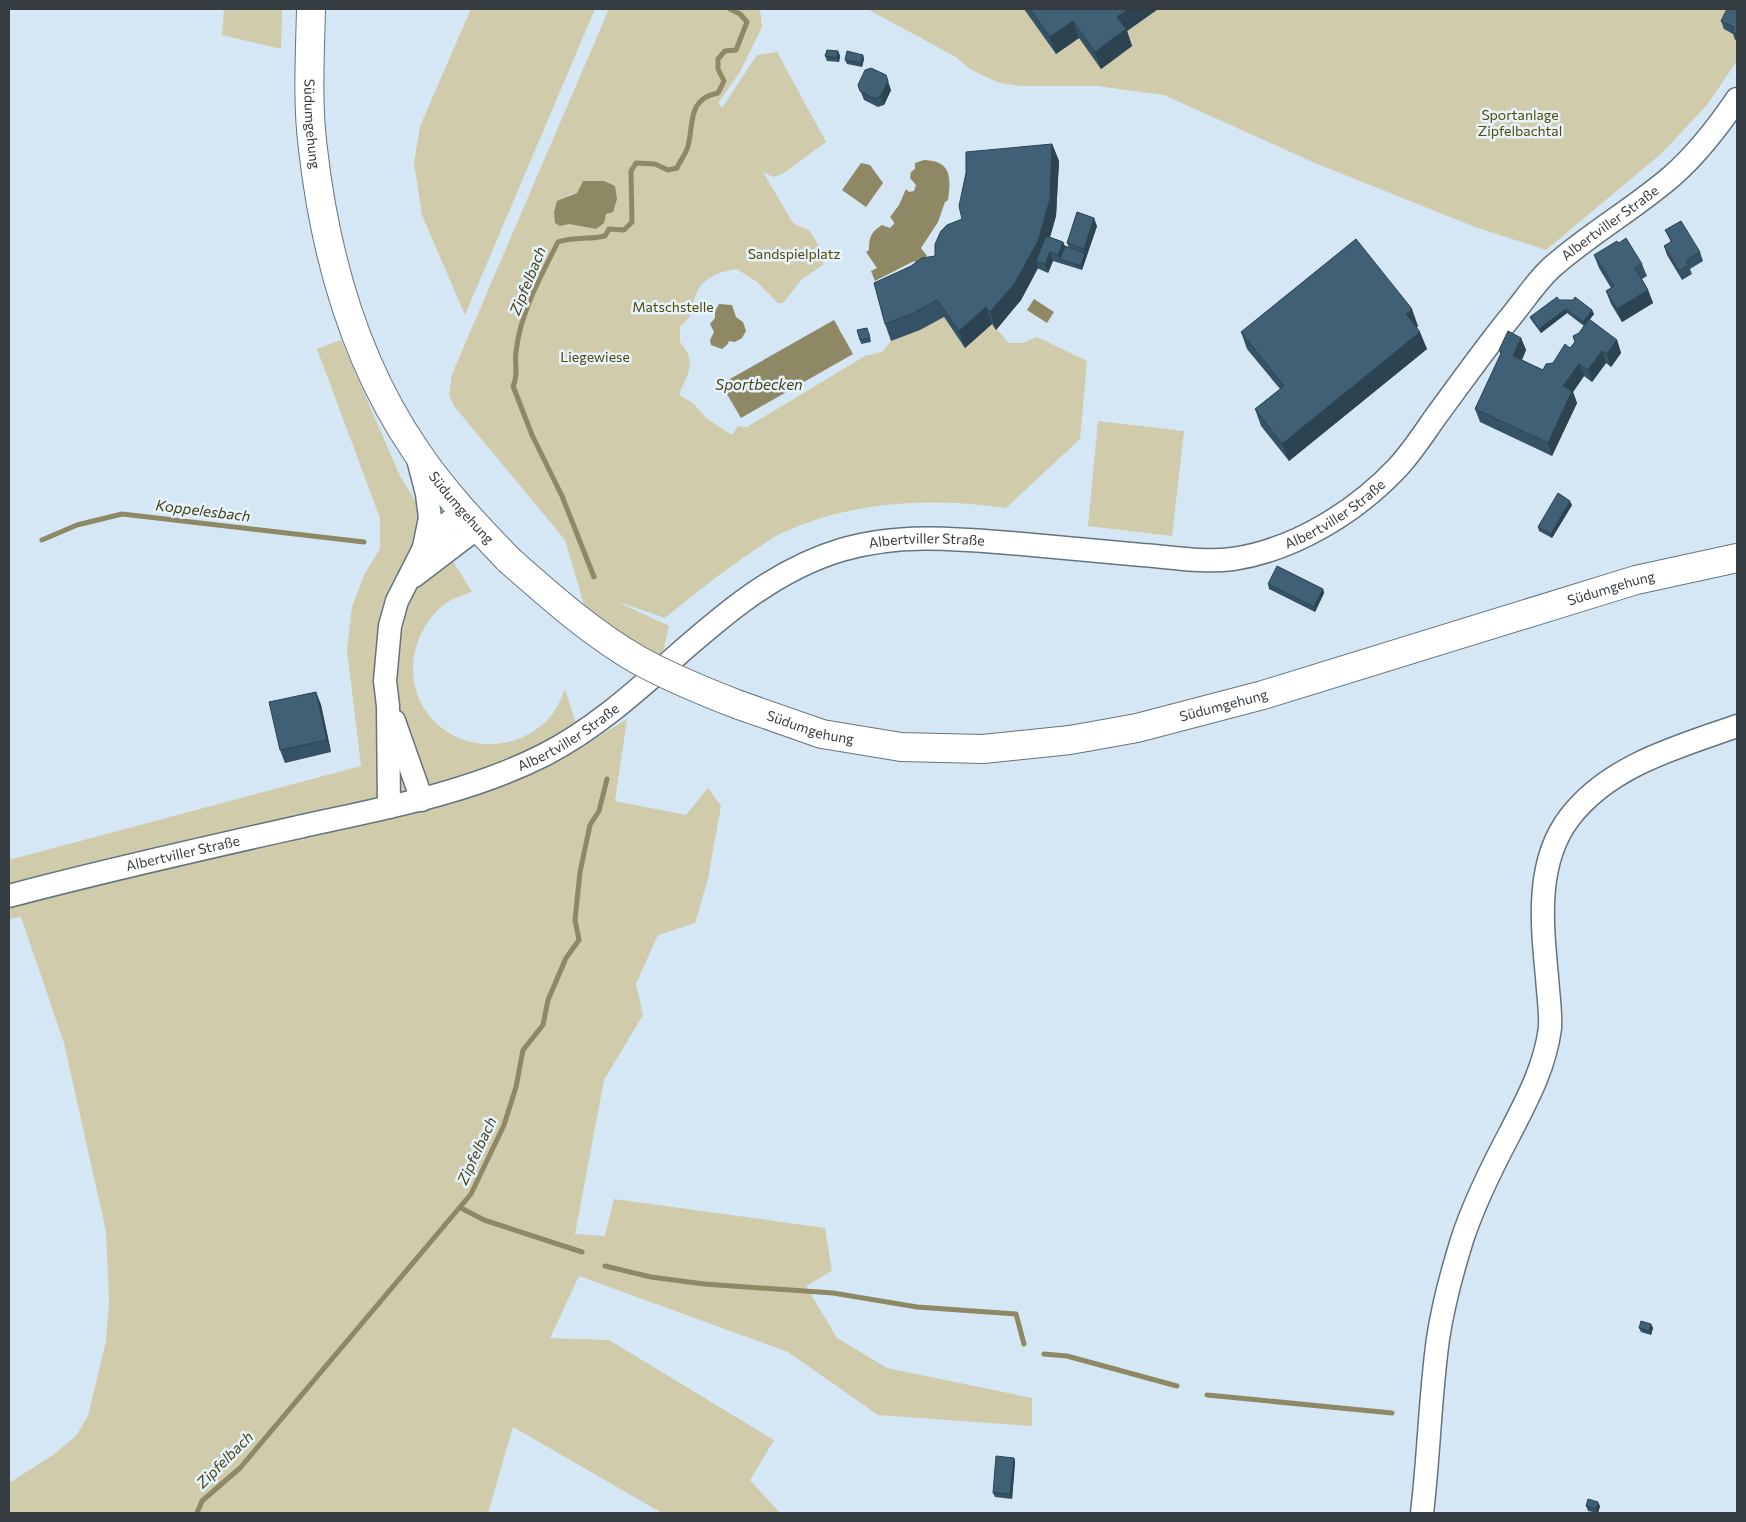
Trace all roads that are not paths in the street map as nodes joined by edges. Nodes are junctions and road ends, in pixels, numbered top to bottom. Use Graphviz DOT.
graph roads {
  1 [pos="311,9"];
  2 [pos="1735,108"];
  3 [pos="415,450"];
  4 [pos="470,519"];
  5 [pos="424,548"];
  6 [pos="1737,558"];
  7 [pos="406,583"];
  8 [pos="388,706"];
  9 [pos="1737,726"];
  10 [pos="422,800"];
  11 [pos="389,807"];
  12 [pos="9,896"];
  13 [pos="1422,1513"];
  1 -- 3 [label="main road, Südumgehung"];
  2 -- 10 [label="street, Albertviller Straße"];
  3 -- 4 [label="main road, Südumgehung"];
  3 -- 5 [label="street"];
  4 -- 5 [label="street"];
  4 -- 6 [label="main road, Südumgehung, bridge"];
  4 -- 7 [label="street"];
  5 -- 7 [label="street"];
  7 -- 8 [label="street"];
  8 -- 10 [label="street"];
  8 -- 11 [label="street"];
  9 -- 13 [label="street"];
  10 -- 11 [label="street, Albertviller Straße"];
  11 -- 12 [label="street, Albertviller Straße"];
}
